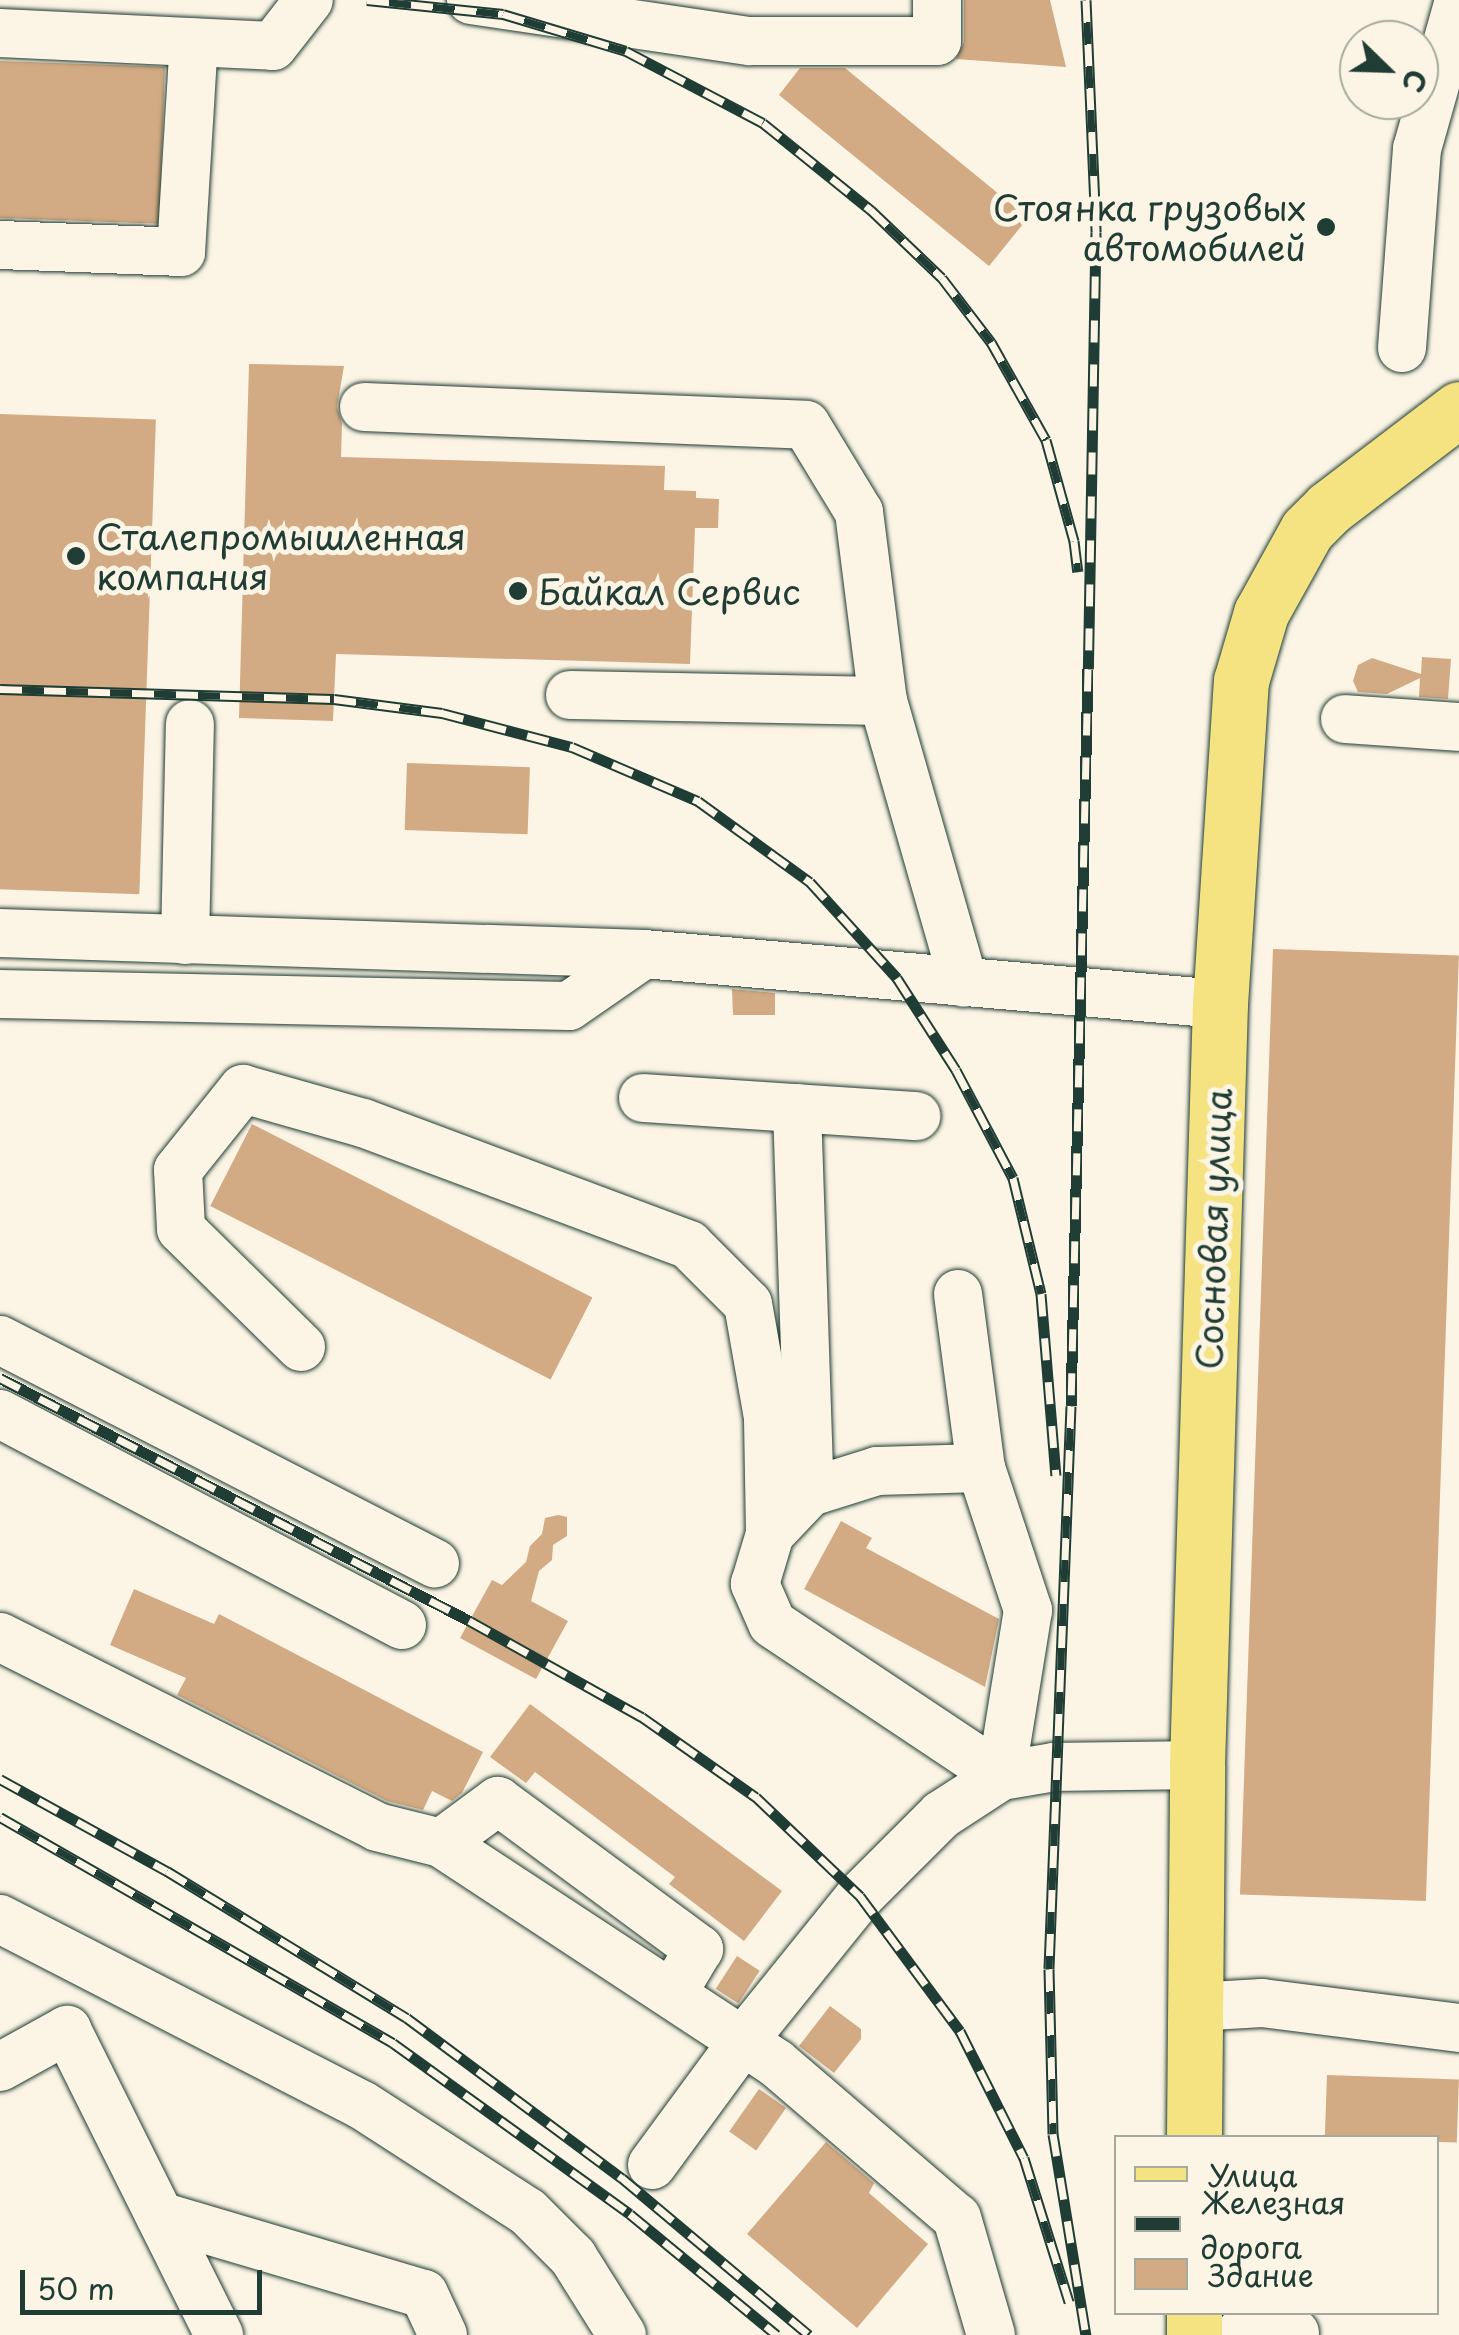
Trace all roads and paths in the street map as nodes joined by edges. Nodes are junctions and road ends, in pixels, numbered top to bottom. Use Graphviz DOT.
graph roads {
  1 [pos="309,0"];
  2 [pos="472,0"];
  3 [pos="938,0"];
  4 [pos="1459,1"];
  5 [pos="0,33"];
  6 [pos="194,42"];
  7 [pos="0,246"];
  8 [pos="1402,348"];
  9 [pos="364,407"];
  10 [pos="1459,409"];
  11 [pos="570,695"];
  12 [pos="883,701"];
  13 [pos="1345,719"];
  14 [pos="190,724"];
  15 [pos="1459,727"];
  16 [pos="0,933"];
  17 [pos="186,940"];
  18 [pos="644,954"];
  19 [pos="964,984"];
  20 [pos="0,994"];
  21 [pos="1220,1004"];
  22 [pos="643,1098"];
  23 [pos="796,1108"];
  24 [pos="916,1116"];
  25 [pos="958,1294"];
  26 [pos="0,1340"];
  27 [pos="301,1347"];
  28 [pos="0,1414"];
  29 [pos="982,1468"];
  30 [pos="810,1492"];
  31 [pos="770,1534"];
  32 [pos="435,1564"];
  33 [pos="402,1625"];
  34 [pos="0,1637"];
  35 [pos="1197,1765"];
  36 [pos="1001,1776"];
  37 [pos="441,1842"];
  38 [pos="0,1920"];
  39 [pos="672,1994"];
  40 [pos="1194,2006"];
  41 [pos="1459,2028"];
  42 [pos="743,2041"];
  43 [pos="0,2067"];
  44 [pos="1194,2135"];
  45 [pos="652,2165"];
  46 [pos="160,2216"];
  47 [pos="1216,2330"];
  48 [pos="1295,2333"];
  49 [pos="219,2335"];
  50 [pos="443,2335"];
  51 [pos="622,2335"];
  52 [pos="990,2335"];
  1 -- 6 [label="lane"];
  2 -- 3 [label="lane"];
  4 -- 8 [label="lane"];
  5 -- 6 [label="lane"];
  6 -- 7 [label="lane"];
  9 -- 12 [label="lane"];
  10 -- 21 [label="main road, Сосновая улица"];
  11 -- 12 [label="lane"];
  12 -- 19 [label="lane"];
  13 -- 15 [label="lane"];
  14 -- 17 [label="lane"];
  16 -- 17 [label="lane"];
  17 -- 18 [label="lane"];
  18 -- 19 [label="lane"];
  18 -- 20 [label="lane"];
  19 -- 21 [label="lane"];
  21 -- 35 [label="main road, Сосновая улица"];
  22 -- 23 [label="lane"];
  23 -- 24 [label="lane"];
  23 -- 30 [label="lane"];
  25 -- 29 [label="lane"];
  26 -- 32 [label="lane"];
  27 -- 31 [label="lane"];
  28 -- 33 [label="lane"];
  29 -- 30 [label="lane"];
  29 -- 36 [label="lane"];
  30 -- 31 [label="lane"];
  31 -- 36 [label="lane"];
  34 -- 37 [label="lane"];
  35 -- 36 [label="lane"];
  35 -- 40 [label="main road, Сосновая улица"];
  36 -- 42 [label="lane"];
  37 -- 39 [label="lane"];
  37 -- 39 [label="lane"];
  38 -- 51 [label="lane"];
  39 -- 42 [label="lane"];
  40 -- 41 [label="lane"];
  40 -- 44 [label="main road, Сосновая улица"];
  42 -- 45 [label="lane"];
  42 -- 52 [label="lane"];
  43 -- 46 [label="lane"];
  46 -- 49 [label="lane"];
  46 -- 50 [label="lane"];
  47 -- 48 [label="lane"];
}
